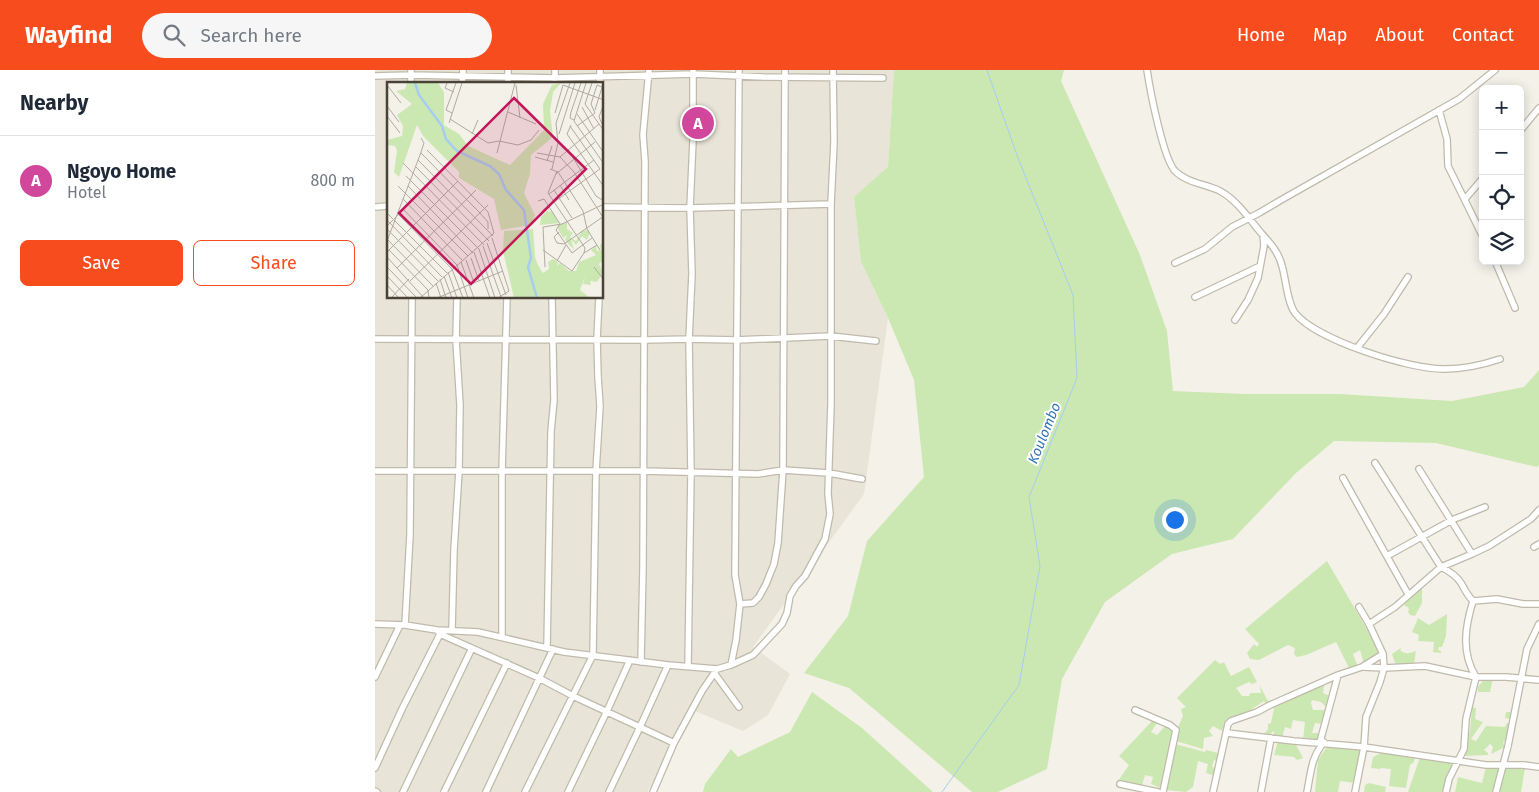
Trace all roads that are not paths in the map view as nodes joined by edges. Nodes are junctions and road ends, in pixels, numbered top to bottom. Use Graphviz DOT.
graph roads {
  1 [pos="555,70"];
  2 [pos="833,70"];
  3 [pos="1147,70"];
  4 [pos="1495,70"];
  5 [pos="693,72"];
  6 [pos="411,73"];
  7 [pos="463,73"];
  8 [pos="649,73"];
  9 [pos="739,73"];
  10 [pos="785,73"];
  11 [pos="375,76"];
  12 [pos="508,77"];
  13 [pos="600,77"];
  14 [pos="833,77"];
  15 [pos="883,78"];
  16 [pos="555,81"];
  17 [pos="1539,108"];
  18 [pos="1439,110"];
  19 [pos="1521,130"];
  20 [pos="1479,183"];
  21 [pos="1465,199"];
  22 [pos="831,204"];
  23 [pos="784,205"];
  24 [pos="604,207"];
  25 [pos="645,207"];
  26 [pos="738,207"];
  27 [pos="690,208"];
  28 [pos="1248,218"];
  29 [pos="1479,229"];
  30 [pos="1263,235"];
  31 [pos="1175,263"];
  32 [pos="1497,265"];
  33 [pos="1260,266"];
  34 [pos="1408,277"];
  35 [pos="1195,297"];
  36 [pos="412,299"];
  37 [pos="457,299"];
  38 [pos="507,299"];
  39 [pos="552,299"];
  40 [pos="599,299"];
  41 [pos="1515,308"];
  42 [pos="1235,320"];
  43 [pos="831,336"];
  44 [pos="375,339"];
  45 [pos="597,339"];
  46 [pos="689,339"];
  47 [pos="782,339"];
  48 [pos="412,340"];
  49 [pos="457,340"];
  50 [pos="505,340"];
  51 [pos="552,340"];
  52 [pos="645,340"];
  53 [pos="737,340"];
  54 [pos="876,341"];
  55 [pos="1357,348"];
  56 [pos="1501,359"];
  57 [pos="1375,463"];
  58 [pos="1419,469"];
  59 [pos="783,470"];
  60 [pos="375,471"];
  61 [pos="411,471"];
  62 [pos="459,471"];
  63 [pos="502,471"];
  64 [pos="550,471"];
  65 [pos="597,471"];
  66 [pos="643,471"];
  67 [pos="691,473"];
  68 [pos="736,473"];
  69 [pos="829,473"];
  70 [pos="1343,478"];
  71 [pos="861,479"];
  72 [pos="1485,507"];
  73 [pos="1539,510"];
  74 [pos="1452,520"];
  75 [pos="1422,537"];
  76 [pos="1473,554"];
  77 [pos="1387,556"];
  78 [pos="1441,567"];
  79 [pos="1408,594"];
  80 [pos="1473,601"];
  81 [pos="740,604"];
  82 [pos="1539,604"];
  83 [pos="1359,607"];
  84 [pos="375,624"];
  85 [pos="1369,624"];
  86 [pos="1539,624"];
  87 [pos="402,625"];
  88 [pos="453,630"];
  89 [pos="439,632"];
  90 [pos="502,638"];
  91 [pos="472,648"];
  92 [pos="550,648"];
  93 [pos="1383,654"];
  94 [pos="593,655"];
  95 [pos="630,660"];
  96 [pos="641,662"];
  97 [pos="507,664"];
  98 [pos="668,665"];
  99 [pos="731,665"];
  100 [pos="688,666"];
  101 [pos="1362,667"];
  102 [pos="1384,668"];
  103 [pos="716,672"];
  104 [pos="1338,675"];
  105 [pos="1476,677"];
  106 [pos="375,678"];
  107 [pos="539,678"];
  108 [pos="1521,679"];
  109 [pos="1539,680"];
  110 [pos="573,696"];
  111 [pos="739,708"];
  112 [pos="1135,710"];
  113 [pos="607,711"];
  114 [pos="641,727"];
  115 [pos="1227,734"];
  116 [pos="1271,738"];
  117 [pos="1322,742"];
  118 [pos="674,743"];
  119 [pos="1364,746"];
  120 [pos="1459,762"];
  121 [pos="1503,766"];
  122 [pos="1539,767"];
  123 [pos="375,768"];
  124 [pos="1120,784"];
  125 [pos="403,792"];
  126 [pos="444,792"];
  127 [pos="485,792"];
  128 [pos="525,792"];
  129 [pos="568,792"];
  130 [pos="609,792"];
  131 [pos="653,792"];
  132 [pos="1158,792"];
  133 [pos="1163,792"];
  134 [pos="1213,792"];
  135 [pos="1261,792"];
  136 [pos="1307,792"];
  137 [pos="1355,792"];
  138 [pos="1446,792"];
  139 [pos="1496,792"];
  1 -- 16 [label="street"];
  2 -- 14 [label="street"];
  3 -- 28 [label="street"];
  4 -- 18 [label="street"];
  5 -- 8 [label="street"];
  5 -- 9 [label="street"];
  5 -- 27 [label="street"];
  6 -- 7 [label="street"];
  6 -- 11 [label="street"];
  7 -- 12 [label="street"];
  8 -- 13 [label="street"];
  8 -- 25 [label="street"];
  9 -- 10 [label="street"];
  9 -- 26 [label="street"];
  10 -- 14 [label="street"];
  10 -- 23 [label="street"];
  12 -- 16 [label="street"];
  13 -- 16 [label="street"];
  14 -- 15 [label="street"];
  14 -- 22 [label="street"];
  17 -- 19 [label="street"];
  18 -- 21 [label="street"];
  18 -- 28 [label="street"];
  20 -- 21 [label="street"];
  21 -- 29 [label="street"];
  22 -- 23 [label="street"];
  22 -- 43 [label="street"];
  23 -- 26 [label="street"];
  23 -- 47 [label="street"];
  24 -- 25 [label="street"];
  25 -- 27 [label="street"];
  25 -- 52 [label="street"];
  26 -- 27 [label="street"];
  26 -- 53 [label="street"];
  27 -- 46 [label="street"];
  28 -- 30 [label="street"];
  28 -- 31 [label="street"];
  30 -- 33 [label="street"];
  30 -- 55 [label="street"];
  32 -- 41 [label="street"];
  33 -- 35 [label="street"];
  33 -- 42 [label="street"];
  34 -- 55 [label="street"];
  36 -- 48 [label="street"];
  37 -- 49 [label="street"];
  38 -- 50 [label="street"];
  39 -- 51 [label="street"];
  40 -- 45 [label="street"];
  43 -- 47 [label="street"];
  43 -- 54 [label="street"];
  43 -- 69 [label="street"];
  44 -- 48 [label="street"];
  45 -- 51 [label="street"];
  45 -- 52 [label="street"];
  45 -- 65 [label="street"];
  46 -- 52 [label="street"];
  46 -- 53 [label="street"];
  46 -- 67 [label="street"];
  47 -- 53 [label="street"];
  47 -- 59 [label="street"];
  48 -- 49 [label="street"];
  48 -- 61 [label="street"];
  49 -- 50 [label="street"];
  49 -- 62 [label="street"];
  50 -- 51 [label="street"];
  50 -- 63 [label="street"];
  51 -- 64 [label="street"];
  52 -- 66 [label="street"];
  53 -- 68 [label="street"];
  55 -- 56 [label="street"];
  57 -- 75 [label="street"];
  58 -- 74 [label="street"];
  59 -- 68 [label="street"];
  59 -- 69 [label="street"];
  59 -- 81 [label="street"];
  60 -- 61 [label="street"];
  61 -- 62 [label="street"];
  61 -- 87 [label="street"];
  62 -- 63 [label="street"];
  62 -- 88 [label="street"];
  63 -- 64 [label="street"];
  63 -- 90 [label="street"];
  64 -- 65 [label="street"];
  64 -- 92 [label="street"];
  65 -- 66 [label="street"];
  65 -- 94 [label="street"];
  66 -- 67 [label="street"];
  66 -- 96 [label="street"];
  67 -- 68 [label="street"];
  67 -- 100 [label="street"];
  68 -- 81 [label="street"];
  69 -- 71 [label="street"];
  69 -- 99 [label="street"];
  70 -- 77 [label="street"];
  72 -- 74 [label="street"];
  73 -- 76 [label="street"];
  74 -- 75 [label="street"];
  74 -- 76 [label="street"];
  75 -- 77 [label="street"];
  75 -- 78 [label="street"];
  76 -- 78 [label="street"];
  77 -- 79 [label="street"];
  78 -- 79 [label="street"];
  78 -- 80 [label="street"];
  79 -- 85 [label="street"];
  80 -- 82 [label="street"];
  80 -- 105 [label="street"];
  81 -- 99 [label="street"];
  83 -- 85 [label="street"];
  84 -- 87 [label="street"];
  85 -- 93 [label="street"];
  86 -- 108 [label="street"];
  87 -- 89 [label="street"];
  87 -- 106 [label="street"];
  88 -- 89 [label="street"];
  88 -- 90 [label="street"];
  89 -- 91 [label="street"];
  89 -- 123 [label="street"];
  90 -- 92 [label="street"];
  91 -- 97 [label="street"];
  91 -- 125 [label="street"];
  92 -- 94 [label="street"];
  92 -- 107 [label="street"];
  93 -- 101 [label="street"];
  93 -- 102 [label="street"];
  94 -- 95 [label="street"];
  94 -- 110 [label="street"];
  95 -- 96 [label="street"];
  95 -- 113 [label="street"];
  96 -- 98 [label="street"];
  97 -- 107 [label="street"];
  97 -- 126 [label="street"];
  98 -- 100 [label="street"];
  98 -- 114 [label="street"];
  99 -- 103 [label="street"];
  100 -- 103 [label="street"];
  101 -- 102 [label="street"];
  101 -- 104 [label="street"];
  102 -- 105 [label="street"];
  102 -- 119 [label="street"];
  103 -- 111 [label="street"];
  103 -- 118 [label="street"];
  104 -- 115 [label="street"];
  104 -- 117 [label="street"];
  105 -- 108 [label="street"];
  105 -- 120 [label="street"];
  107 -- 110 [label="street"];
  107 -- 127 [label="street"];
  108 -- 109 [label="street"];
  108 -- 121 [label="street"];
  110 -- 113 [label="street"];
  110 -- 128 [label="street"];
  112 -- 133 [label="street"];
  113 -- 114 [label="street"];
  113 -- 129 [label="street"];
  114 -- 118 [label="street"];
  114 -- 130 [label="street"];
  115 -- 116 [label="street"];
  115 -- 134 [label="street"];
  116 -- 117 [label="street"];
  116 -- 135 [label="street"];
  117 -- 119 [label="street"];
  117 -- 136 [label="street"];
  118 -- 131 [label="street"];
  119 -- 120 [label="street"];
  119 -- 137 [label="street"];
  120 -- 121 [label="street"];
  120 -- 138 [label="street"];
  121 -- 122 [label="street"];
  121 -- 139 [label="street"];
  124 -- 132 [label="street"];
}
